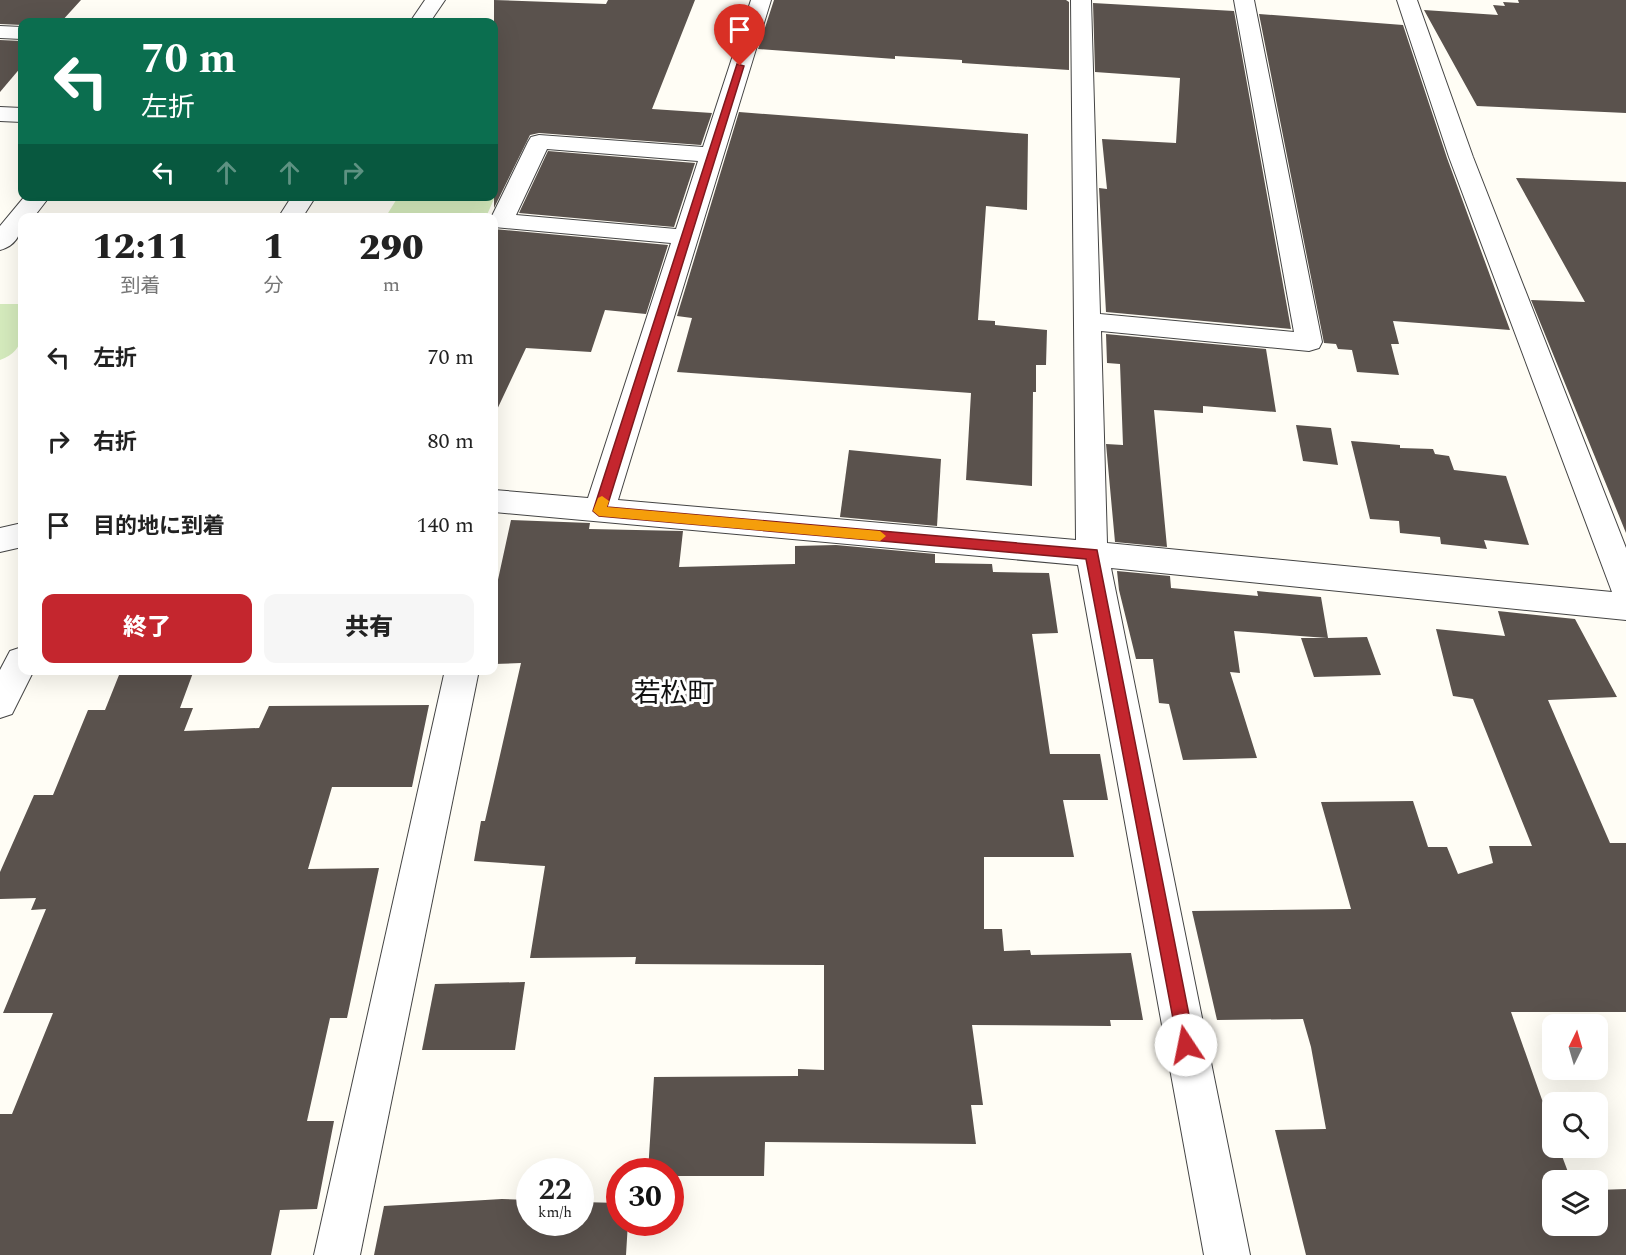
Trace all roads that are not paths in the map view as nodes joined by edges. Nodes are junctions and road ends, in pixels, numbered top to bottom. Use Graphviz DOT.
graph roads {
  1 [pos="435,0"];
  2 [pos="761,0"];
  3 [pos="1081,0"];
  4 [pos="1245,0"];
  5 [pos="1407,0"];
  6 [pos="423,18"];
  7 [pos="0,32"];
  8 [pos="18,33"];
  9 [pos="0,114"];
  10 [pos="18,115"];
  11 [pos="712,155"];
  12 [pos="20,209"];
  13 [pos="686,237"];
  14 [pos="0,242"];
  15 [pos="1087,321"];
  16 [pos="498,508"];
  17 [pos="599,511"];
  18 [pos="18,536"];
  19 [pos="0,540"];
  20 [pos="1092,554"];
  21 [pos="1626,589"];
  22 [pos="1626,607"];
  23 [pos="18,668"];
  24 [pos="461,675"];
  25 [pos="0,703"];
  26 [pos="337,1255"];
  27 [pos="1227,1255"];
  1 -- 6 [label="street"];
  2 -- 11 [label="street"];
  3 -- 15 [label="street"];
  4 -- 15 [label="street"];
  5 -- 21 [label="street"];
  7 -- 8 [label="street"];
  9 -- 10 [label="street"];
  11 -- 13 [label="street"];
  11 -- 13 [label="street"];
  12 -- 14 [label="street"];
  13 -- 17 [label="street"];
  15 -- 20 [label="street"];
  16 -- 17 [label="street"];
  17 -- 20 [label="street"];
  18 -- 19 [label="street"];
  20 -- 22 [label="street"];
  20 -- 27 [label="street"];
  23 -- 25 [label="street"];
  24 -- 26 [label="street"];
}
